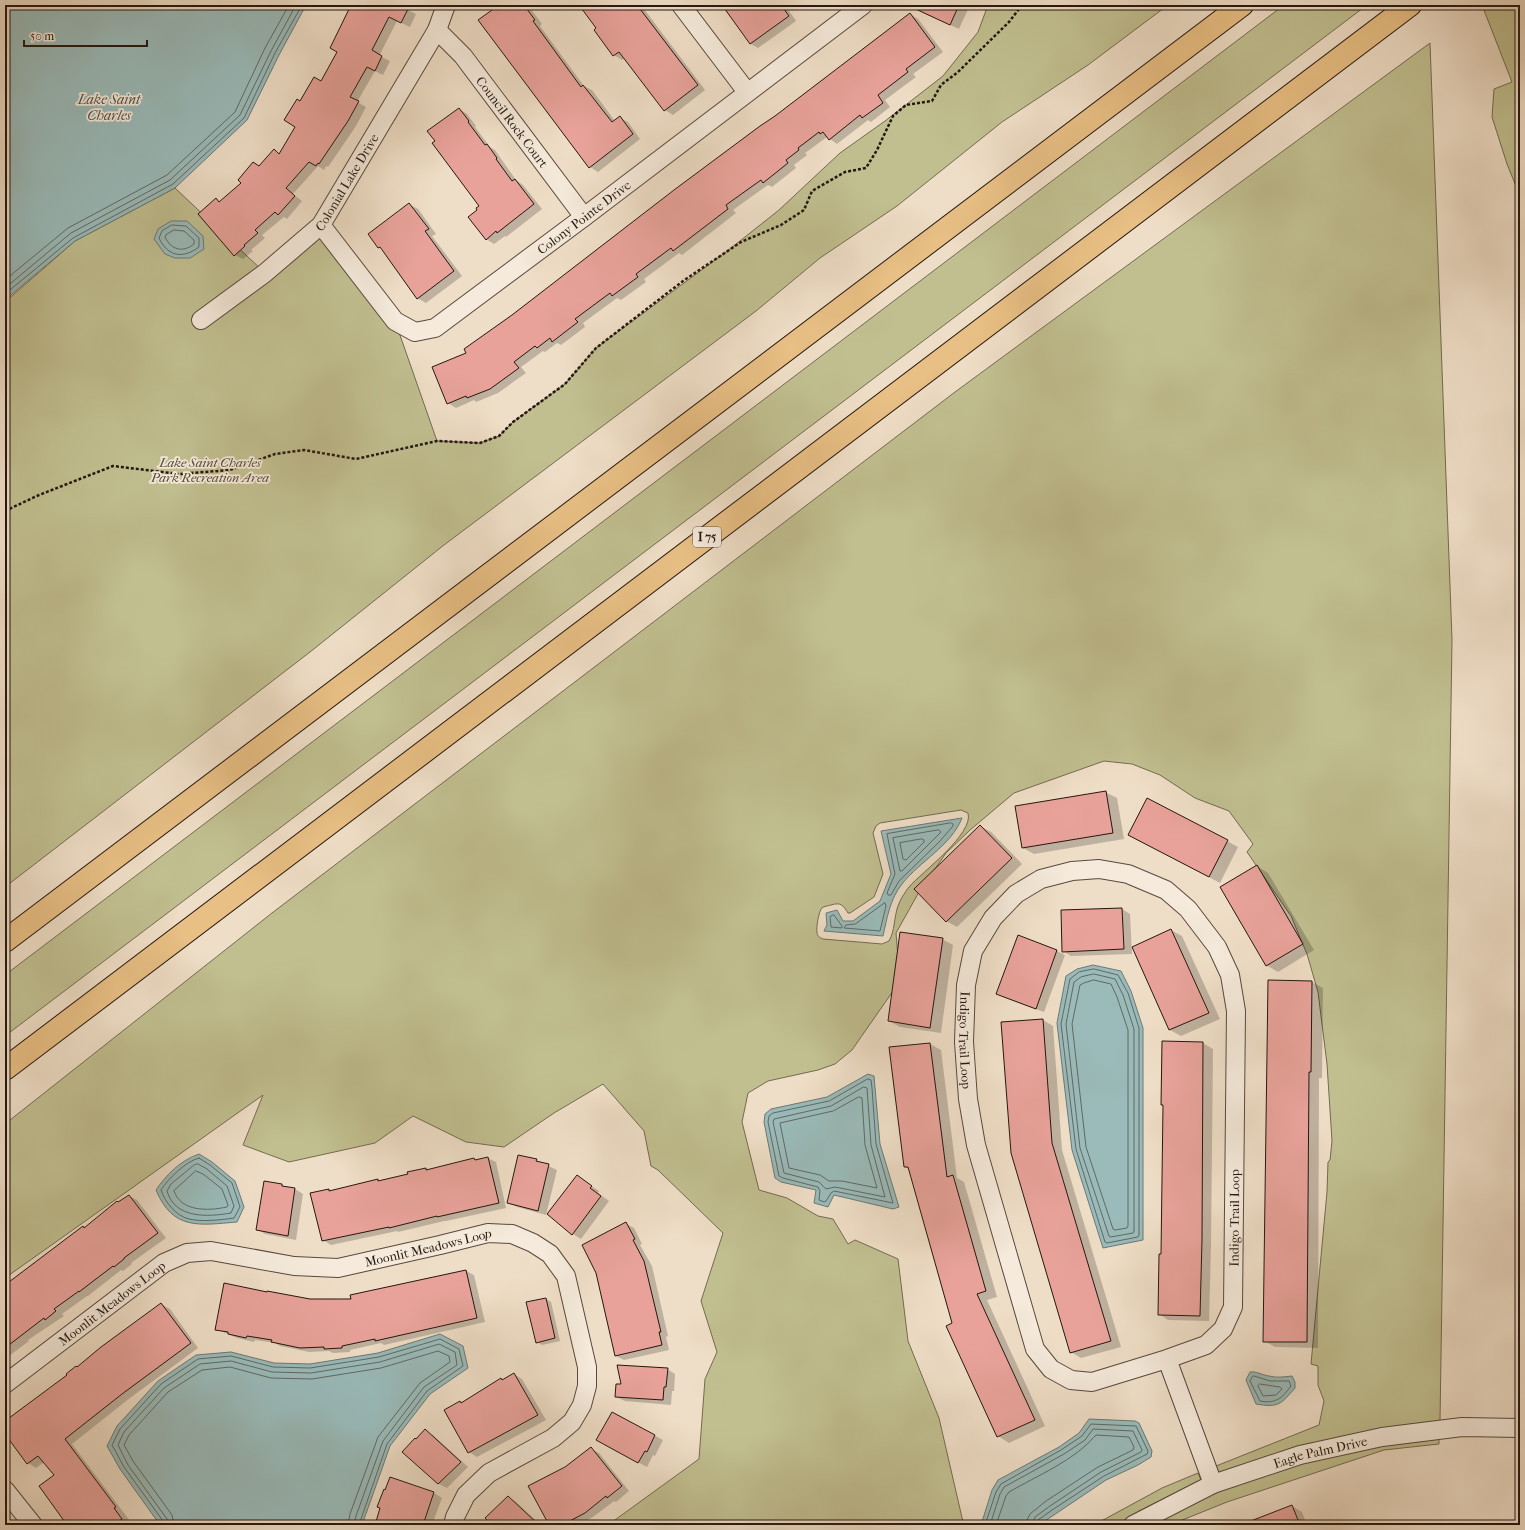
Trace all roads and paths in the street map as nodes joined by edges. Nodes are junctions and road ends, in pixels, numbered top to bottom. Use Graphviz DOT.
graph roads {
  1 [pos="446,5"];
  2 [pos="681,5"];
  3 [pos="863,5"];
  4 [pos="1022,5"];
  5 [pos="1242,5"];
  6 [pos="1410,5"];
  7 [pos="437,30"];
  8 [pos="747,92"];
  9 [pos="584,217"];
  10 [pos="321,225"];
  11 [pos="201,320"];
  12 [pos="5,511"];
  13 [pos="5,941"];
  14 [pos="5,1069"];
  15 [pos="1167,1359"];
  16 [pos="5,1384"];
  17 [pos="1520,1428"];
  18 [pos="1213,1484"];
  19 [pos="5,1490"];
  20 [pos="33,1525"];
  21 [pos="453,1525"];
  22 [pos="1133,1525"];
  1 -- 7 [label="street, Colonial Lake Drive"];
  2 -- 8 [label="street"];
  3 -- 8 [label="street, Colony Pointe Drive"];
  4 -- 12 [label="path"];
  5 -- 13 [label="highway"];
  6 -- 14 [label="highway, I 75"];
  7 -- 9 [label="street, Council Rock Court"];
  7 -- 10 [label="street, Colonial Lake Drive"];
  8 -- 9 [label="street, Colony Pointe Drive"];
  9 -- 10 [label="street, Colony Pointe Drive"];
  10 -- 11 [label="street, Colonial Lake Drive"];
  15 -- 15 [label="street, Indigo Trail Loop"];
  15 -- 18 [label="street"];
  16 -- 21 [label="street, Moonlit Meadows Loop"];
  17 -- 18 [label="street, Eagle Palm Drive"];
  18 -- 22 [label="street, Eagle Palm Drive"];
  19 -- 20 [label="street"];
}
